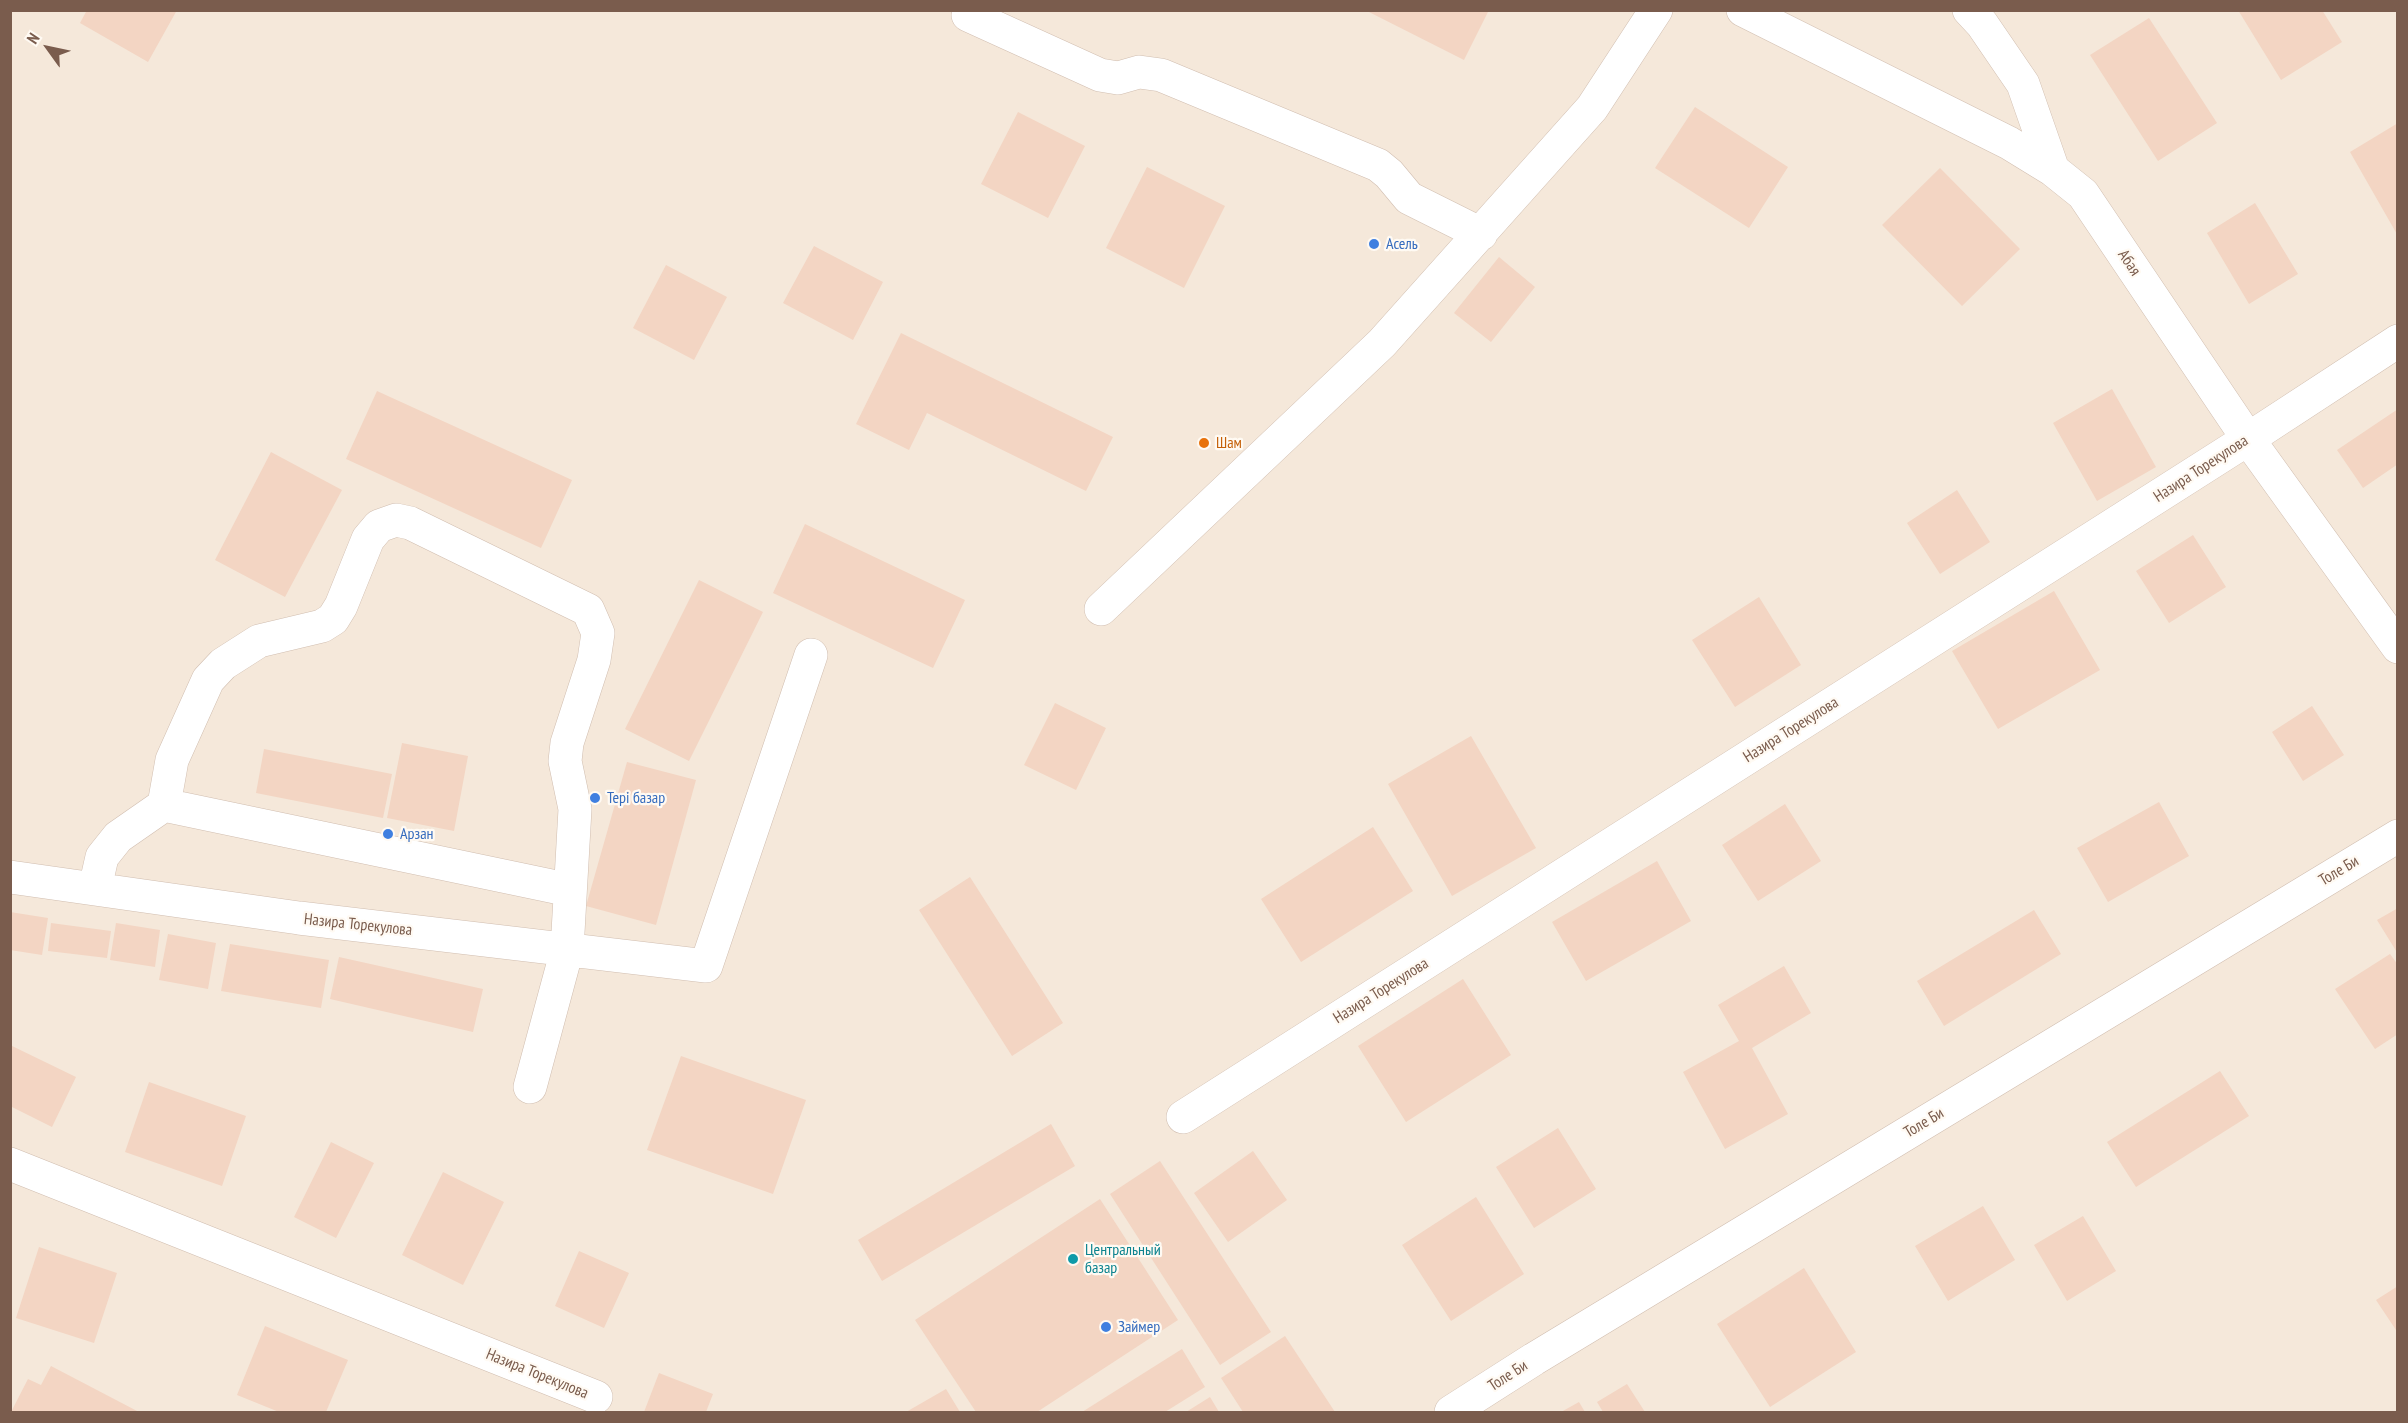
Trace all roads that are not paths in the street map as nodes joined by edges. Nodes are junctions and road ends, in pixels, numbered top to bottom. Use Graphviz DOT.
graph roads {
  1 [pos="1656,10"];
  2 [pos="1743,10"];
  3 [pos="1969,10"];
  4 [pos="968,15"];
  5 [pos="2053,170"];
  6 [pos="1481,234"];
  7 [pos="2397,340"];
  8 [pos="2248,439"];
  9 [pos="1101,609"];
  10 [pos="2397,647"];
  11 [pos="811,655"];
  12 [pos="164,805"];
  13 [pos="2397,836"];
  14 [pos="10,877"];
  15 [pos="95,888"];
  16 [pos="570,890"];
  17 [pos="567,950"];
  18 [pos="530,1087"];
  19 [pos="1183,1117"];
  20 [pos="10,1164"];
  21 [pos="596,1397"];
  22 [pos="1451,1413"];
  1 -- 6 [label="street"];
  2 -- 5 [label="street, Абая"];
  3 -- 5 [label="street"];
  4 -- 6 [label="street"];
  5 -- 8 [label="street, Абая"];
  6 -- 9 [label="street"];
  7 -- 8 [label="street, Назира Торекулова"];
  8 -- 10 [label="street, Абая"];
  8 -- 19 [label="street, Назира Торекулова"];
  11 -- 17 [label="street, Назира Торекулова"];
  12 -- 15 [label="street"];
  12 -- 16 [label="street"];
  12 -- 16 [label="street"];
  13 -- 22 [label="street, Толе Би"];
  14 -- 15 [label="street, Назира Торекулова"];
  15 -- 17 [label="street, Назира Торекулова"];
  16 -- 17 [label="street"];
  17 -- 18 [label="street"];
  20 -- 21 [label="street, Назира Торекулова"];
}
